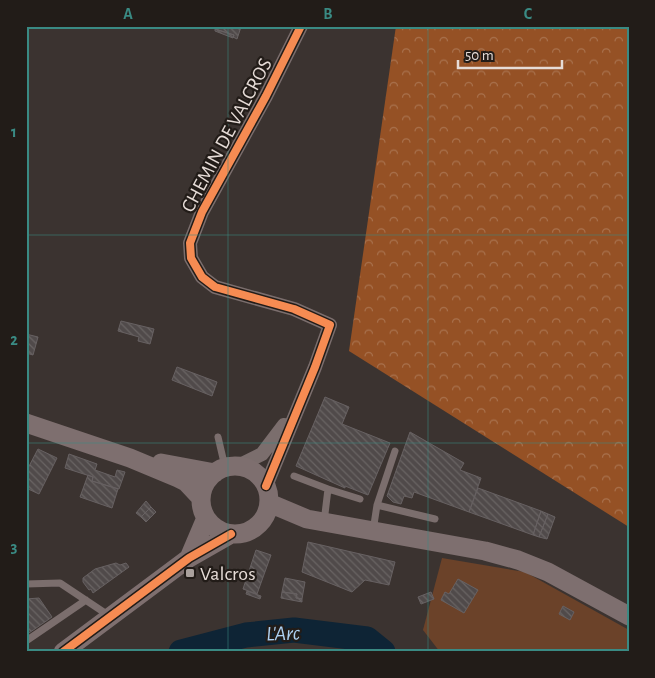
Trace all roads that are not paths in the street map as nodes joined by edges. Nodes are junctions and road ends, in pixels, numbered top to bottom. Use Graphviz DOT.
graph roads {
  1 [pos="301,26"];
  2 [pos="296,410"];
  3 [pos="26,423"];
  4 [pos="218,437"];
  5 [pos="394,452"];
  6 [pos="130,458"];
  7 [pos="226,469"];
  8 [pos="294,476"];
  9 [pos="328,489"];
  10 [pos="267,494"];
  11 [pos="201,498"];
  12 [pos="360,499"];
  13 [pos="377,505"];
  14 [pos="206,518"];
  15 [pos="435,518"];
  16 [pos="316,521"];
  17 [pos="260,523"];
  18 [pos="373,531"];
  19 [pos="231,534"];
  20 [pos="189,558"];
  21 [pos="26,584"];
  22 [pos="86,600"];
  23 [pos="110,616"];
  24 [pos="629,616"];
  25 [pos="26,641"];
  26 [pos="63,652"];
  1 -- 2 [label="street, CHEMIN DE VALCROS"];
  2 -- 7 [label="street, CHEMIN DE VALCROS"];
  2 -- 10 [label="street, CHEMIN DE VALCROS"];
  3 -- 6 [label="main road"];
  4 -- 7 [label="lane"];
  5 -- 13 [label="lane"];
  6 -- 7 [label="main road"];
  6 -- 11 [label="main road"];
  7 -- 10 [label="main road"];
  7 -- 11 [label="main road"];
  8 -- 9 [label="lane"];
  9 -- 12 [label="lane"];
  9 -- 16 [label="lane"];
  10 -- 16 [label="main road"];
  10 -- 17 [label="main road"];
  11 -- 14 [label="main road"];
  13 -- 15 [label="lane"];
  13 -- 18 [label="lane"];
  14 -- 19 [label="main road"];
  14 -- 20 [label="main road"];
  16 -- 17 [label="main road"];
  16 -- 18 [label="main road"];
  17 -- 19 [label="main road"];
  18 -- 24 [label="main road"];
  19 -- 20 [label="main road"];
  20 -- 23 [label="main road"];
  21 -- 22 [label="lane"];
  22 -- 23 [label="lane"];
  22 -- 25 [label="lane"];
  23 -- 26 [label="main road"];
}
